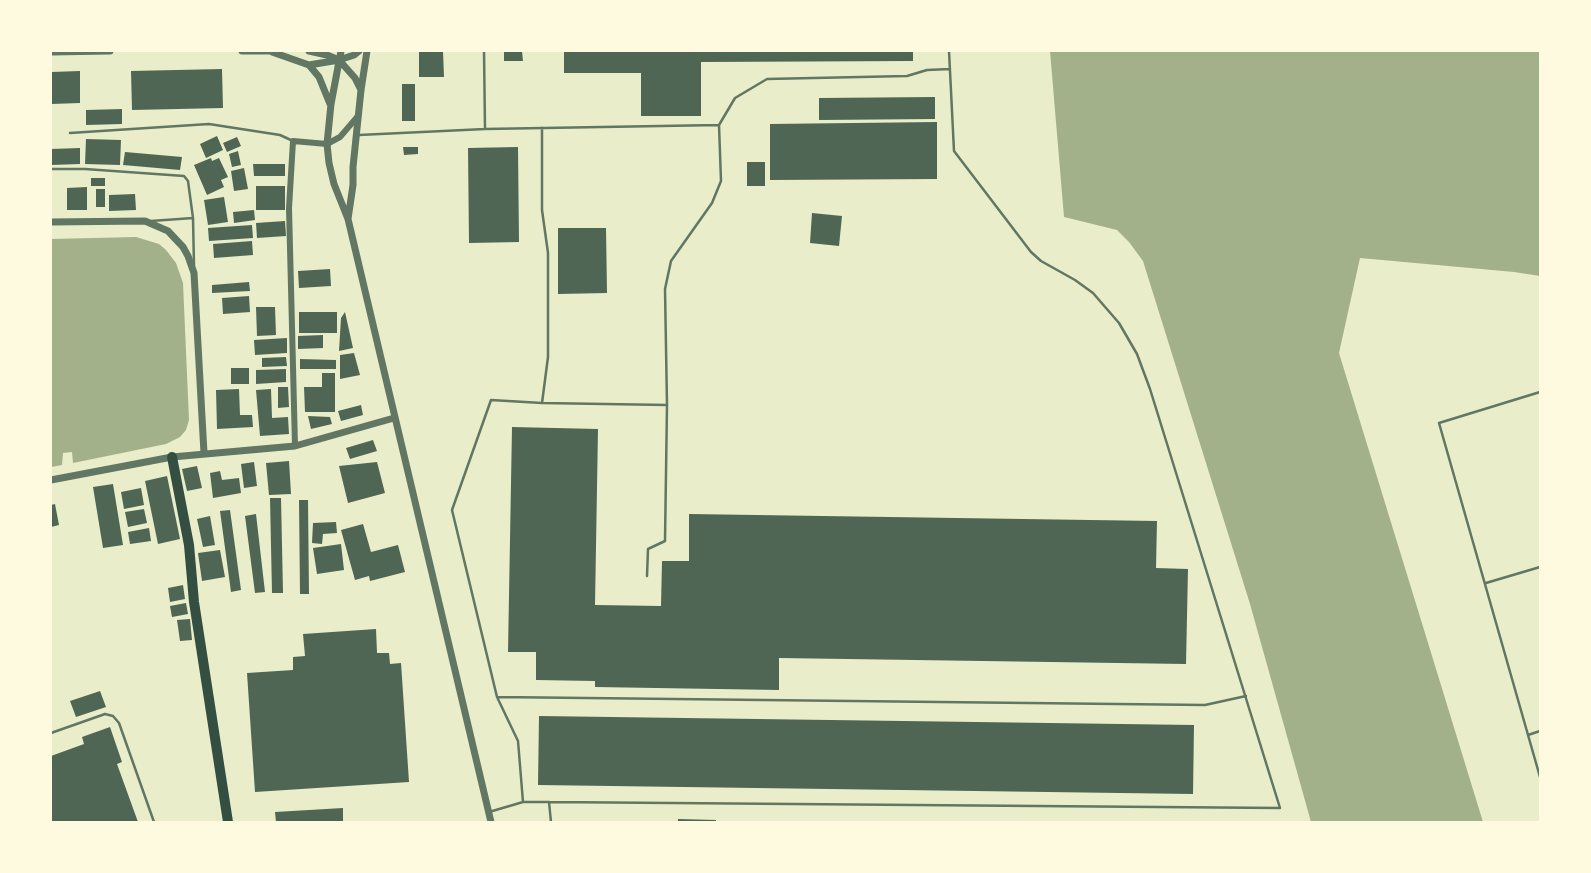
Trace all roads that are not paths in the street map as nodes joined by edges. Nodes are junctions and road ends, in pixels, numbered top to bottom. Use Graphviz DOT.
graph roads {
  1 [pos="110,51"];
  2 [pos="242,51"];
  3 [pos="276,51"];
  4 [pos="309,51"];
  5 [pos="341,51"];
  6 [pos="359,51"];
  7 [pos="367,51"];
  8 [pos="484,51"];
  9 [pos="949,51"];
  10 [pos="51,52"];
  11 [pos="339,60"];
  12 [pos="309,65"];
  13 [pos="950,69"];
  14 [pos="361,90"];
  15 [pos="331,104"];
  16 [pos="358,117"];
  17 [pos="719,125"];
  18 [pos="542,128"];
  19 [pos="485,129"];
  20 [pos="70,133"];
  21 [pos="356,135"];
  22 [pos="292,141"];
  23 [pos="327,144"];
  24 [pos="51,169"];
  25 [pos="193,218"];
  26 [pos="348,219"];
  27 [pos="145,221"];
  28 [pos="51,222"];
  29 [pos="194,273"];
  30 [pos="1540,393"];
  31 [pos="542,403"];
  32 [pos="667,405"];
  33 [pos="394,418"];
  34 [pos="295,446"];
  35 [pos="204,453"];
  36 [pos="172,457"];
  37 [pos="51,480"];
  38 [pos="1540,567"];
  39 [pos="647,576"];
  40 [pos="1485,584"];
  41 [pos="1246,696"];
  42 [pos="497,697"];
  43 [pos="1540,731"];
  44 [pos="51,733"];
  45 [pos="1528,735"];
  46 [pos="1540,776"];
  47 [pos="523,802"];
  48 [pos="549,802"];
  49 [pos="489,812"];
  50 [pos="154,822"];
  51 [pos="228,822"];
  52 [pos="491,822"];
  53 [pos="551,822"];
  1 -- 10 [label="street"];
  2 -- 3 [label="street"];
  3 -- 12 [label="street"];
  4 -- 11 [label="street"];
  5 -- 11 [label="street"];
  6 -- 11 [label="street"];
  7 -- 14 [label="street"];
  8 -- 19 [label="lane"];
  9 -- 13 [label="lane"];
  11 -- 12 [label="street"];
  11 -- 14 [label="street"];
  11 -- 15 [label="street"];
  12 -- 15 [label="street"];
  13 -- 17 [label="lane"];
  13 -- 41 [label="lane"];
  14 -- 16 [label="street"];
  15 -- 23 [label="street"];
  16 -- 21 [label="street"];
  16 -- 23 [label="street"];
  17 -- 18 [label="lane"];
  17 -- 32 [label="lane"];
  18 -- 19 [label="lane"];
  18 -- 31 [label="lane"];
  19 -- 21 [label="lane"];
  20 -- 22 [label="lane"];
  21 -- 26 [label="street"];
  22 -- 23 [label="street"];
  22 -- 34 [label="street"];
  23 -- 26 [label="street"];
  24 -- 25 [label="lane"];
  25 -- 27 [label="lane"];
  25 -- 29 [label="lane"];
  26 -- 33 [label="street"];
  27 -- 28 [label="street"];
  27 -- 29 [label="street"];
  29 -- 35 [label="street"];
  30 -- 40 [label="lane"];
  31 -- 32 [label="lane"];
  31 -- 42 [label="lane"];
  32 -- 39 [label="lane"];
  33 -- 34 [label="street"];
  33 -- 49 [label="street"];
  34 -- 35 [label="street"];
  35 -- 36 [label="street"];
  36 -- 37 [label="street"];
  36 -- 51 [label="highway"];
  38 -- 40 [label="lane"];
  40 -- 45 [label="lane"];
  41 -- 42 [label="lane"];
  41 -- 48 [label="lane"];
  42 -- 47 [label="lane"];
  43 -- 45 [label="lane"];
  44 -- 50 [label="lane"];
  45 -- 46 [label="lane"];
  47 -- 48 [label="lane"];
  47 -- 49 [label="lane"];
  48 -- 53 [label="lane"];
  49 -- 52 [label="street"];
}
